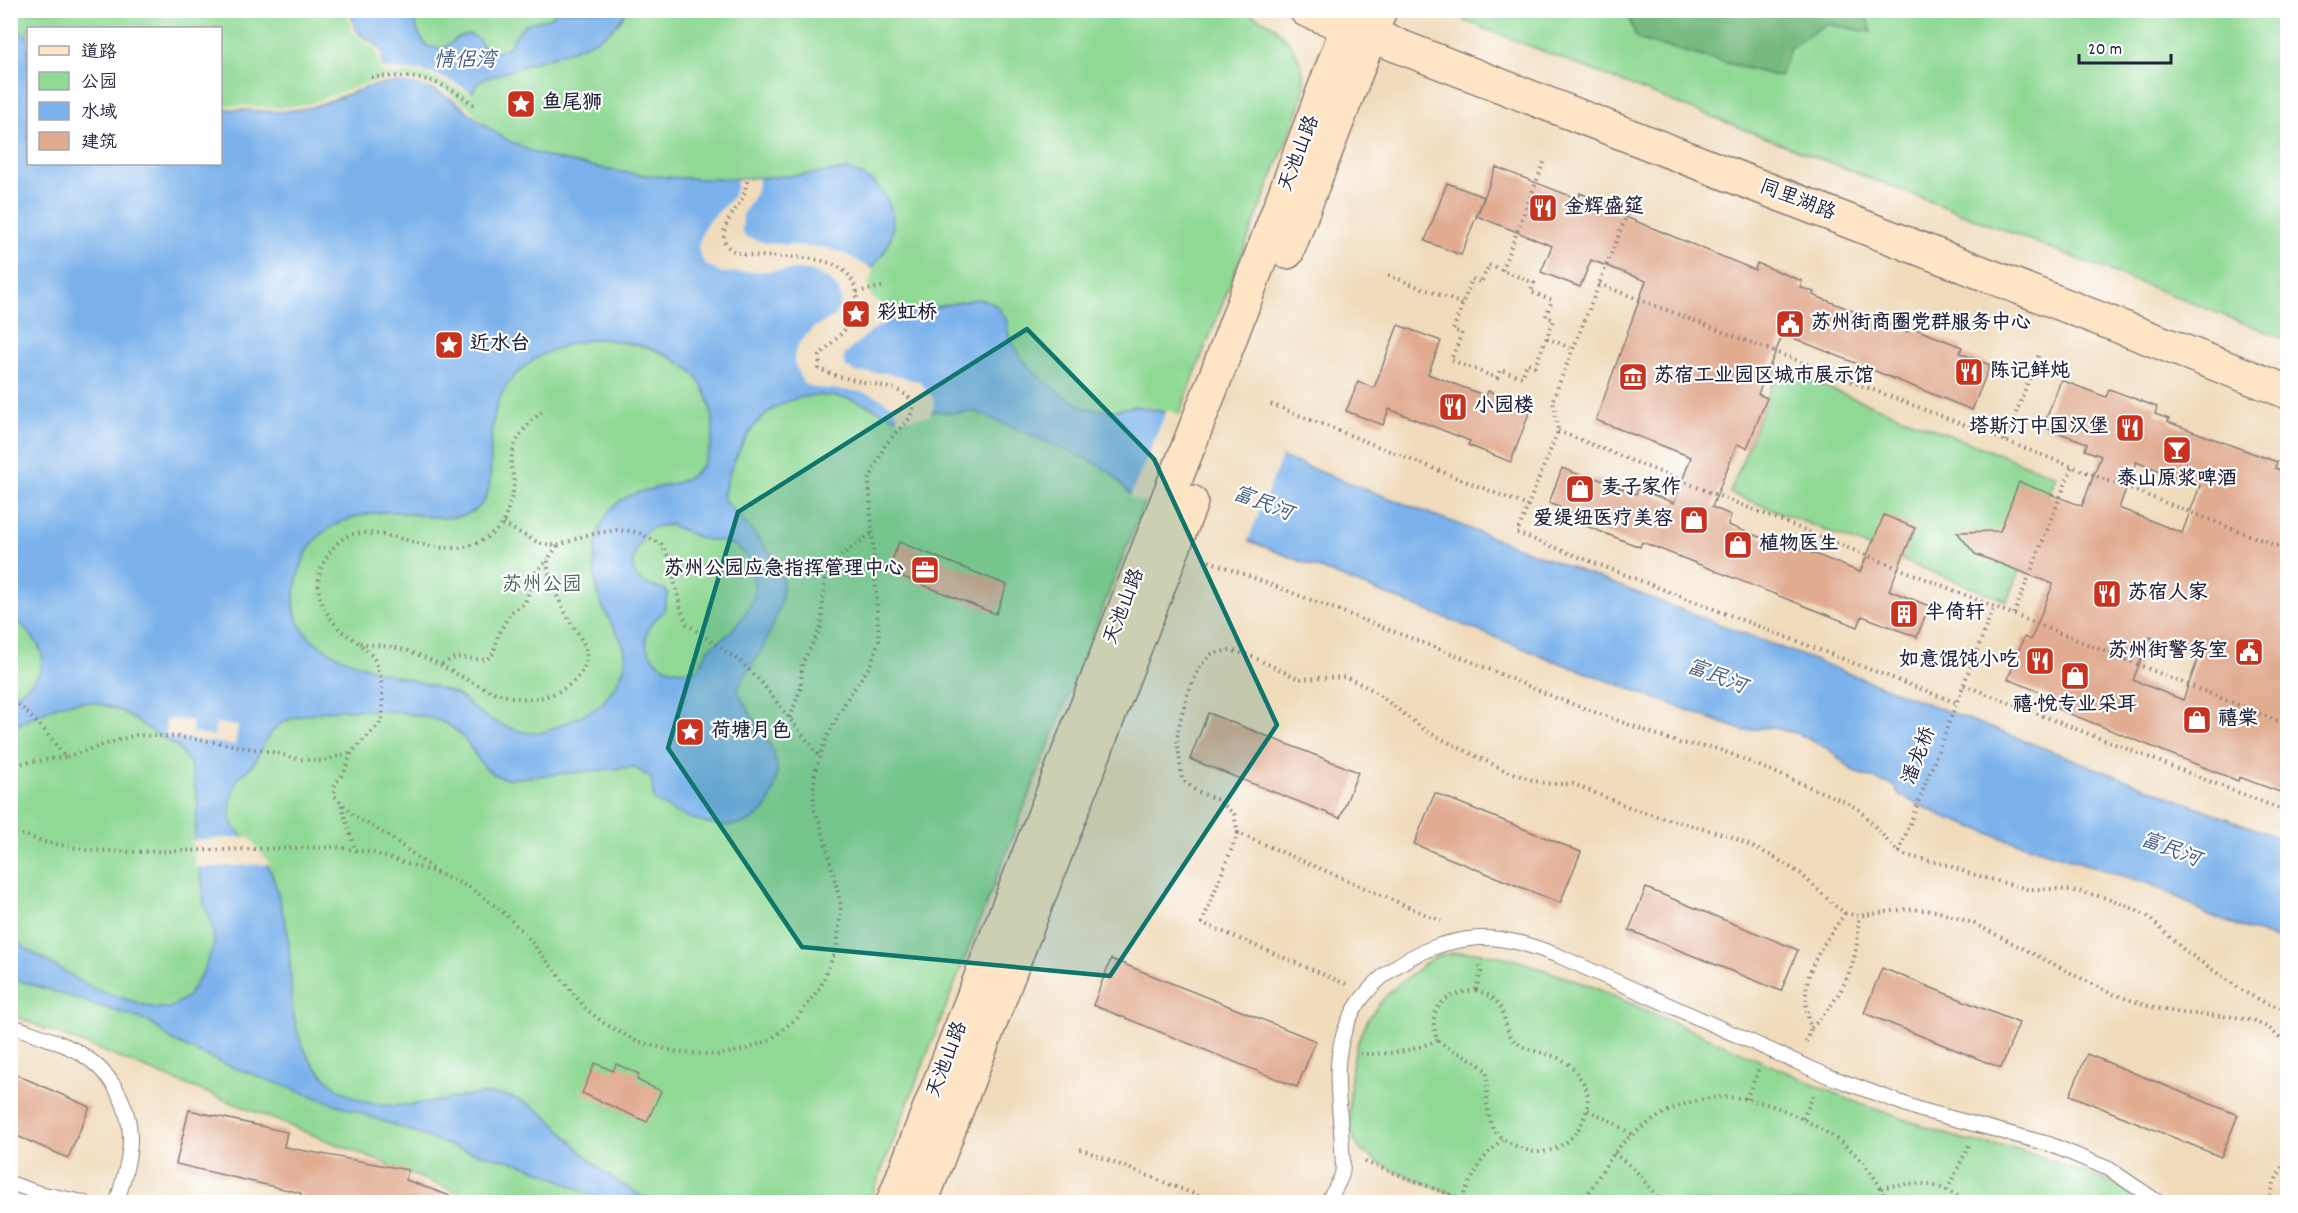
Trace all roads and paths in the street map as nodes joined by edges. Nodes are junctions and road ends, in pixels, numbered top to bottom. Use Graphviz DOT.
graph roads {
  1 [pos="1306,10"];
  2 [pos="1363,21"];
  3 [pos="371,77"];
  4 [pos="474,105"];
  5 [pos="1544,162"];
  6 [pos="748,179"];
  7 [pos="1634,197"];
  8 [pos="1502,270"];
  9 [pos="1388,274"];
  10 [pos="1599,284"];
  11 [pos="882,287"];
  12 [pos="857,292"];
  13 [pos="1463,304"];
  14 [pos="1547,338"];
  15 [pos="1573,349"];
  16 [pos="2039,354"];
  17 [pos="2288,392"];
  18 [pos="1271,404"];
  19 [pos="545,409"];
  20 [pos="1558,431"];
  21 [pos="2006,441"];
  22 [pos="2072,467"];
  23 [pos="1528,506"];
  24 [pos="503,524"];
  25 [pos="872,532"];
  26 [pos="557,546"];
  27 [pos="2288,550"];
  28 [pos="548,559"];
  29 [pos="1209,561"];
  30 [pos="1147,584"];
  31 [pos="1994,606"];
  32 [pos="2014,614"];
  33 [pos="359,643"];
  34 [pos="441,665"];
  35 [pos="1964,686"];
  36 [pos="10,696"];
  37 [pos="1957,703"];
  38 [pos="790,718"];
  39 [pos="2288,725"];
  40 [pos="352,752"];
  41 [pos="65,757"];
  42 [pos="820,757"];
  43 [pos="10,765"];
  44 [pos="341,804"];
  45 [pos="2288,812"];
  46 [pos="10,831"];
  47 [pos="1239,832"];
  48 [pos="355,850"];
  49 [pos="1899,852"];
  50 [pos="440,874"];
  51 [pos="1845,913"];
  52 [pos="1858,916"];
  53 [pos="1480,938"];
  54 [pos="1476,990"];
  55 [pos="1366,992"];
  56 [pos="2288,1010"];
  57 [pos="10,1024"];
  58 [pos="1437,1040"];
  59 [pos="2288,1046"];
  60 [pos="1768,1049"];
  61 [pos="1339,1054"];
  62 [pos="1746,1099"];
  63 [pos="1588,1110"];
  64 [pos="1978,1125"];
  65 [pos="1632,1135"];
  66 [pos="1502,1139"];
  67 [pos="1080,1149"];
  68 [pos="1342,1152"];
  69 [pos="1614,1153"];
  70 [pos="2288,1155"];
  71 [pos="10,1184"];
  72 [pos="1881,1188"];
  73 [pos="1947,1190"];
  74 [pos="1461,1200"];
  75 [pos="83,1203"];
  76 [pos="117,1203"];
  77 [pos="892,1203"];
  78 [pos="921,1203"];
  79 [pos="1215,1203"];
  80 [pos="1327,1203"];
  81 [pos="1469,1203"];
  82 [pos="1583,1203"];
  83 [pos="1662,1203"];
  84 [pos="1886,1203"];
  85 [pos="1966,1203"];
  86 [pos="2158,1203"];
  87 [pos="2268,1203"];
  1 -- 2 [label="street, 同里湖路"];
  2 -- 17 [label="street, 同里湖路"];
  2 -- 30 [label="street, 天池山路"];
  3 -- 4 [label="path"];
  5 -- 8 [label="path"];
  6 -- 12 [label="path"];
  7 -- 10 [label="path"];
  8 -- 13 [label="path"];
  8 -- 14 [label="path"];
  9 -- 13 [label="path"];
  10 -- 15 [label="path"];
  10 -- 21 [label="path"];
  11 -- 12 [label="path"];
  12 -- 25 [label="path"];
  13 -- 14 [label="path"];
  14 -- 15 [label="path"];
  15 -- 20 [label="path"];
  16 -- 21 [label="path"];
  18 -- 23 [label="path"];
  19 -- 24 [label="path"];
  20 -- 23 [label="path"];
  20 -- 31 [label="path"];
  21 -- 22 [label="path"];
  22 -- 27 [label="path"];
  22 -- 32 [label="path"];
  23 -- 37 [label="path"];
  24 -- 26 [label="path"];
  24 -- 33 [label="path"];
  25 -- 38 [label="path"];
  25 -- 42 [label="path"];
  26 -- 28 [label="path"];
  26 -- 38 [label="path"];
  28 -- 34 [label="path"];
  28 -- 34 [label="path"];
  29 -- 49 [label="path"];
  30 -- 77 [label="street, 天池山路"];
  30 -- 78 [label="street, 天池山路"];
  31 -- 32 [label="path"];
  31 -- 35 [label="path, 潘龙桥"];
  32 -- 39 [label="path"];
  33 -- 34 [label="path"];
  33 -- 40 [label="path"];
  35 -- 37 [label="path, 潘龙桥"];
  35 -- 45 [label="path"];
  36 -- 41 [label="path"];
  37 -- 49 [label="path, 潘龙桥"];
  38 -- 42 [label="path"];
  40 -- 41 [label="path"];
  40 -- 44 [label="path"];
  41 -- 43 [label="path"];
  42 -- 50 [label="path"];
  44 -- 48 [label="path"];
  44 -- 50 [label="path"];
  46 -- 48 [label="path"];
  47 -- 51 [label="path"];
  47 -- 53 [label="path"];
  47 -- 55 [label="path"];
  48 -- 50 [label="path"];
  49 -- 56 [label="path"];
  51 -- 52 [label="path"];
  51 -- 52 [label="path"];
  52 -- 59 [label="path"];
  53 -- 54 [label="path"];
  53 -- 55 [label="lane"];
  53 -- 60 [label="lane"];
  54 -- 58 [label="path"];
  54 -- 63 [label="path"];
  55 -- 61 [label="lane"];
  57 -- 76 [label="lane"];
  58 -- 61 [label="path"];
  58 -- 66 [label="path"];
  60 -- 62 [label="path"];
  60 -- 64 [label="lane"];
  61 -- 68 [label="lane"];
  62 -- 65 [label="path"];
  62 -- 72 [label="path"];
  63 -- 65 [label="path"];
  63 -- 66 [label="path"];
  64 -- 73 [label="path"];
  64 -- 86 [label="lane"];
  65 -- 69 [label="path"];
  66 -- 74 [label="path"];
  67 -- 79 [label="path"];
  68 -- 74 [label="path"];
  68 -- 80 [label="lane"];
  69 -- 82 [label="path"];
  69 -- 83 [label="path"];
  70 -- 87 [label="path"];
  71 -- 75 [label="lane"];
  72 -- 73 [label="path"];
  72 -- 84 [label="path"];
  73 -- 85 [label="path"];
  74 -- 81 [label="path"];
}
